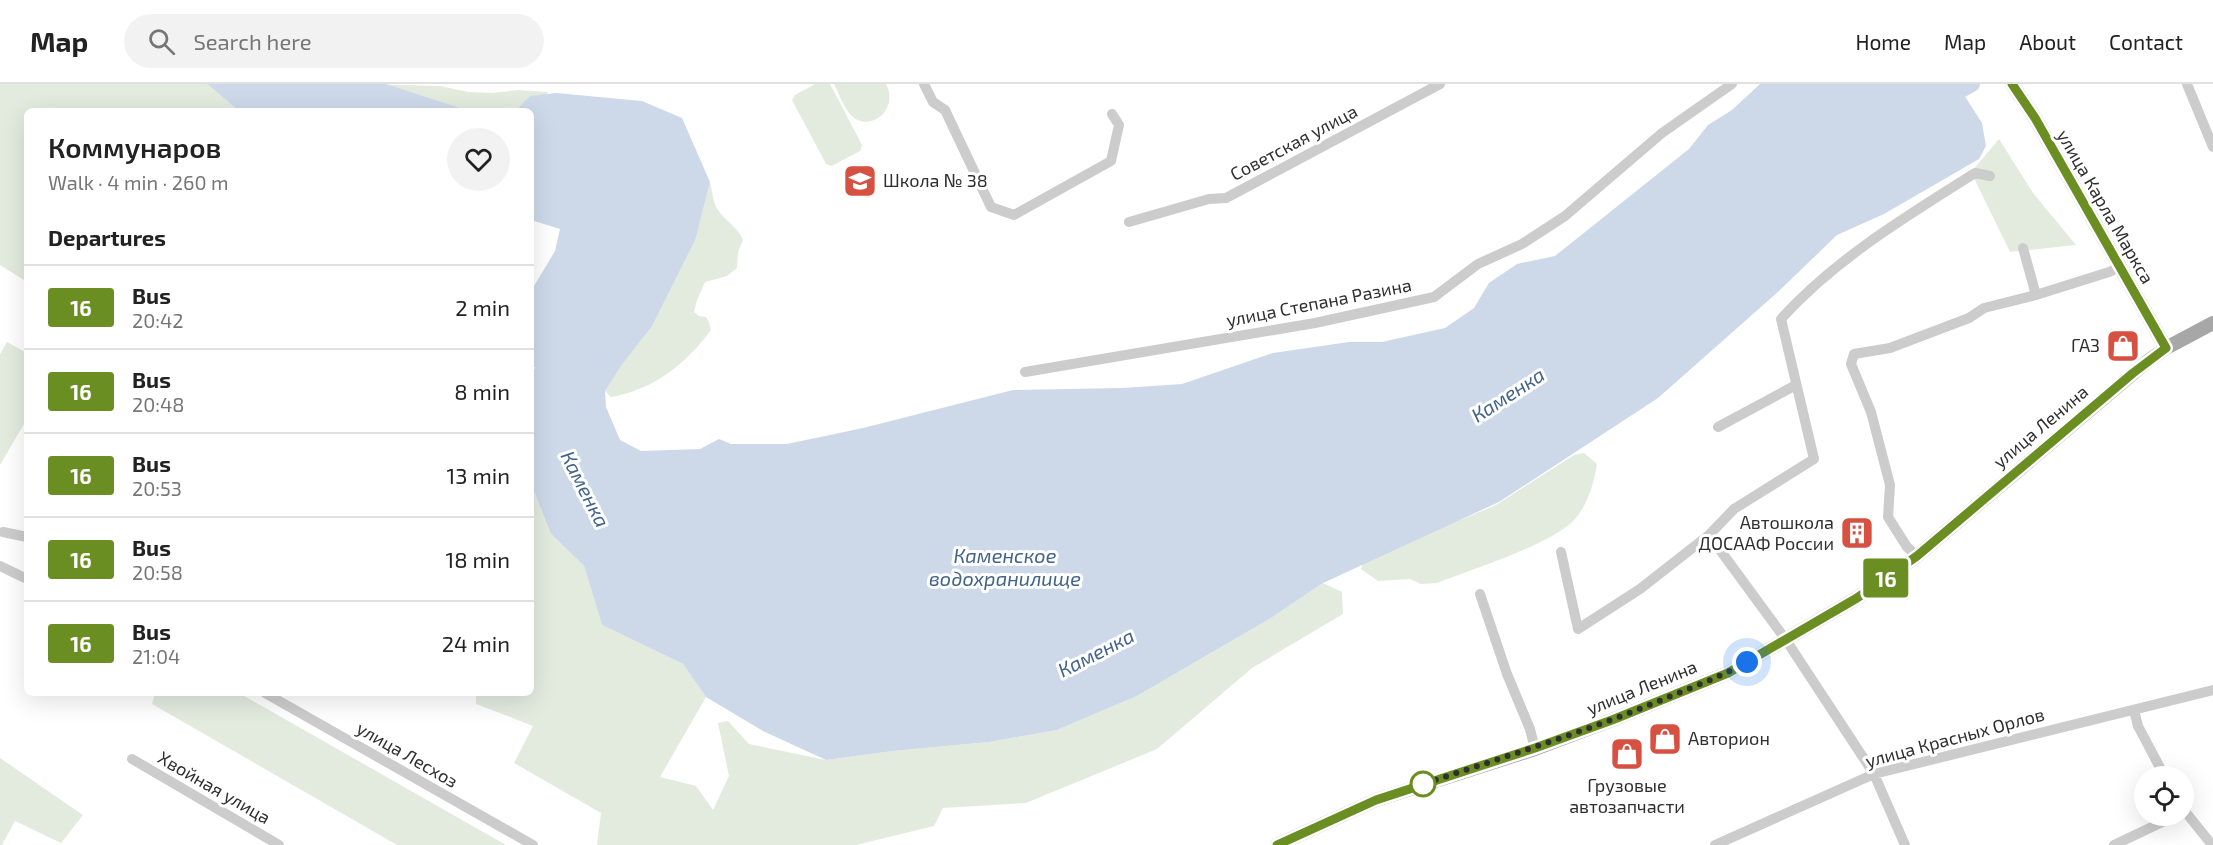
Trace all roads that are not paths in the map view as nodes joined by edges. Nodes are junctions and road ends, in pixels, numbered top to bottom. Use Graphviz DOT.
graph roads {
  1 [pos="924,84"];
  2 [pos="1440,84"];
  3 [pos="1732,84"];
  4 [pos="2012,84"];
  5 [pos="2187,84"];
  6 [pos="1112,114"];
  7 [pos="2213,147"];
  8 [pos="1990,176"];
  9 [pos="1129,222"];
  10 [pos="2023,248"];
  11 [pos="2118,268"];
  12 [pos="2036,295"];
  13 [pos="2213,323"];
  14 [pos="2166,348"];
  15 [pos="1024,372"];
  16 [pos="1796,385"];
  17 [pos="1718,427"];
  18 [pos="1,532"];
  19 [pos="1709,535"];
  20 [pos="24,536"];
  21 [pos="1561,552"];
  22 [pos="1917,556"];
  23 [pos="0,566"];
  24 [pos="24,578"];
  25 [pos="1480,594"];
  26 [pos="1786,640"];
  27 [pos="2213,690"];
  28 [pos="270,696"];
  29 [pos="2134,710"];
  30 [pos="1535,748"];
  31 [pos="132,759"];
  32 [pos="2159,766"];
  33 [pos="1874,774"];
  34 [pos="2194,822"];
  35 [pos="2154,826"];
  36 [pos="279,845"];
  37 [pos="533,845"];
  38 [pos="1277,845"];
  39 [pos="1715,845"];
  40 [pos="1905,845"];
  41 [pos="2114,845"];
  42 [pos="2212,845"];
  1 -- 6 [label="street"];
  2 -- 9 [label="street, Советская улица"];
  3 -- 15 [label="street, улица Степана Разина"];
  4 -- 11 [label="main road, улица Карла Маркса"];
  5 -- 7 [label="street"];
  8 -- 16 [label="street"];
  10 -- 12 [label="street"];
  11 -- 12 [label="street"];
  11 -- 14 [label="main road, улица Карла Маркса"];
  12 -- 22 [label="street"];
  13 -- 14 [label="main road, улица Ленина"];
  14 -- 22 [label="main road, улица Ленина"];
  16 -- 17 [label="street"];
  16 -- 19 [label="street"];
  18 -- 20 [label="street"];
  19 -- 21 [label="street"];
  19 -- 26 [label="street"];
  22 -- 26 [label="main road, улица Ленина"];
  23 -- 24 [label="street"];
  25 -- 30 [label="street"];
  26 -- 30 [label="main road, улица Ленина"];
  26 -- 33 [label="street"];
  27 -- 29 [label="street, улица Красных Орлов"];
  28 -- 37 [label="street, улица Лесхоз"];
  29 -- 32 [label="street"];
  29 -- 33 [label="street, улица Красных Орлов"];
  30 -- 38 [label="main road, улица Ленина"];
  31 -- 36 [label="street, Хвойная улица"];
  33 -- 39 [label="street, улица Красных Орлов"];
  33 -- 40 [label="street"];
  34 -- 42 [label="street"];
  35 -- 41 [label="street"];
}
